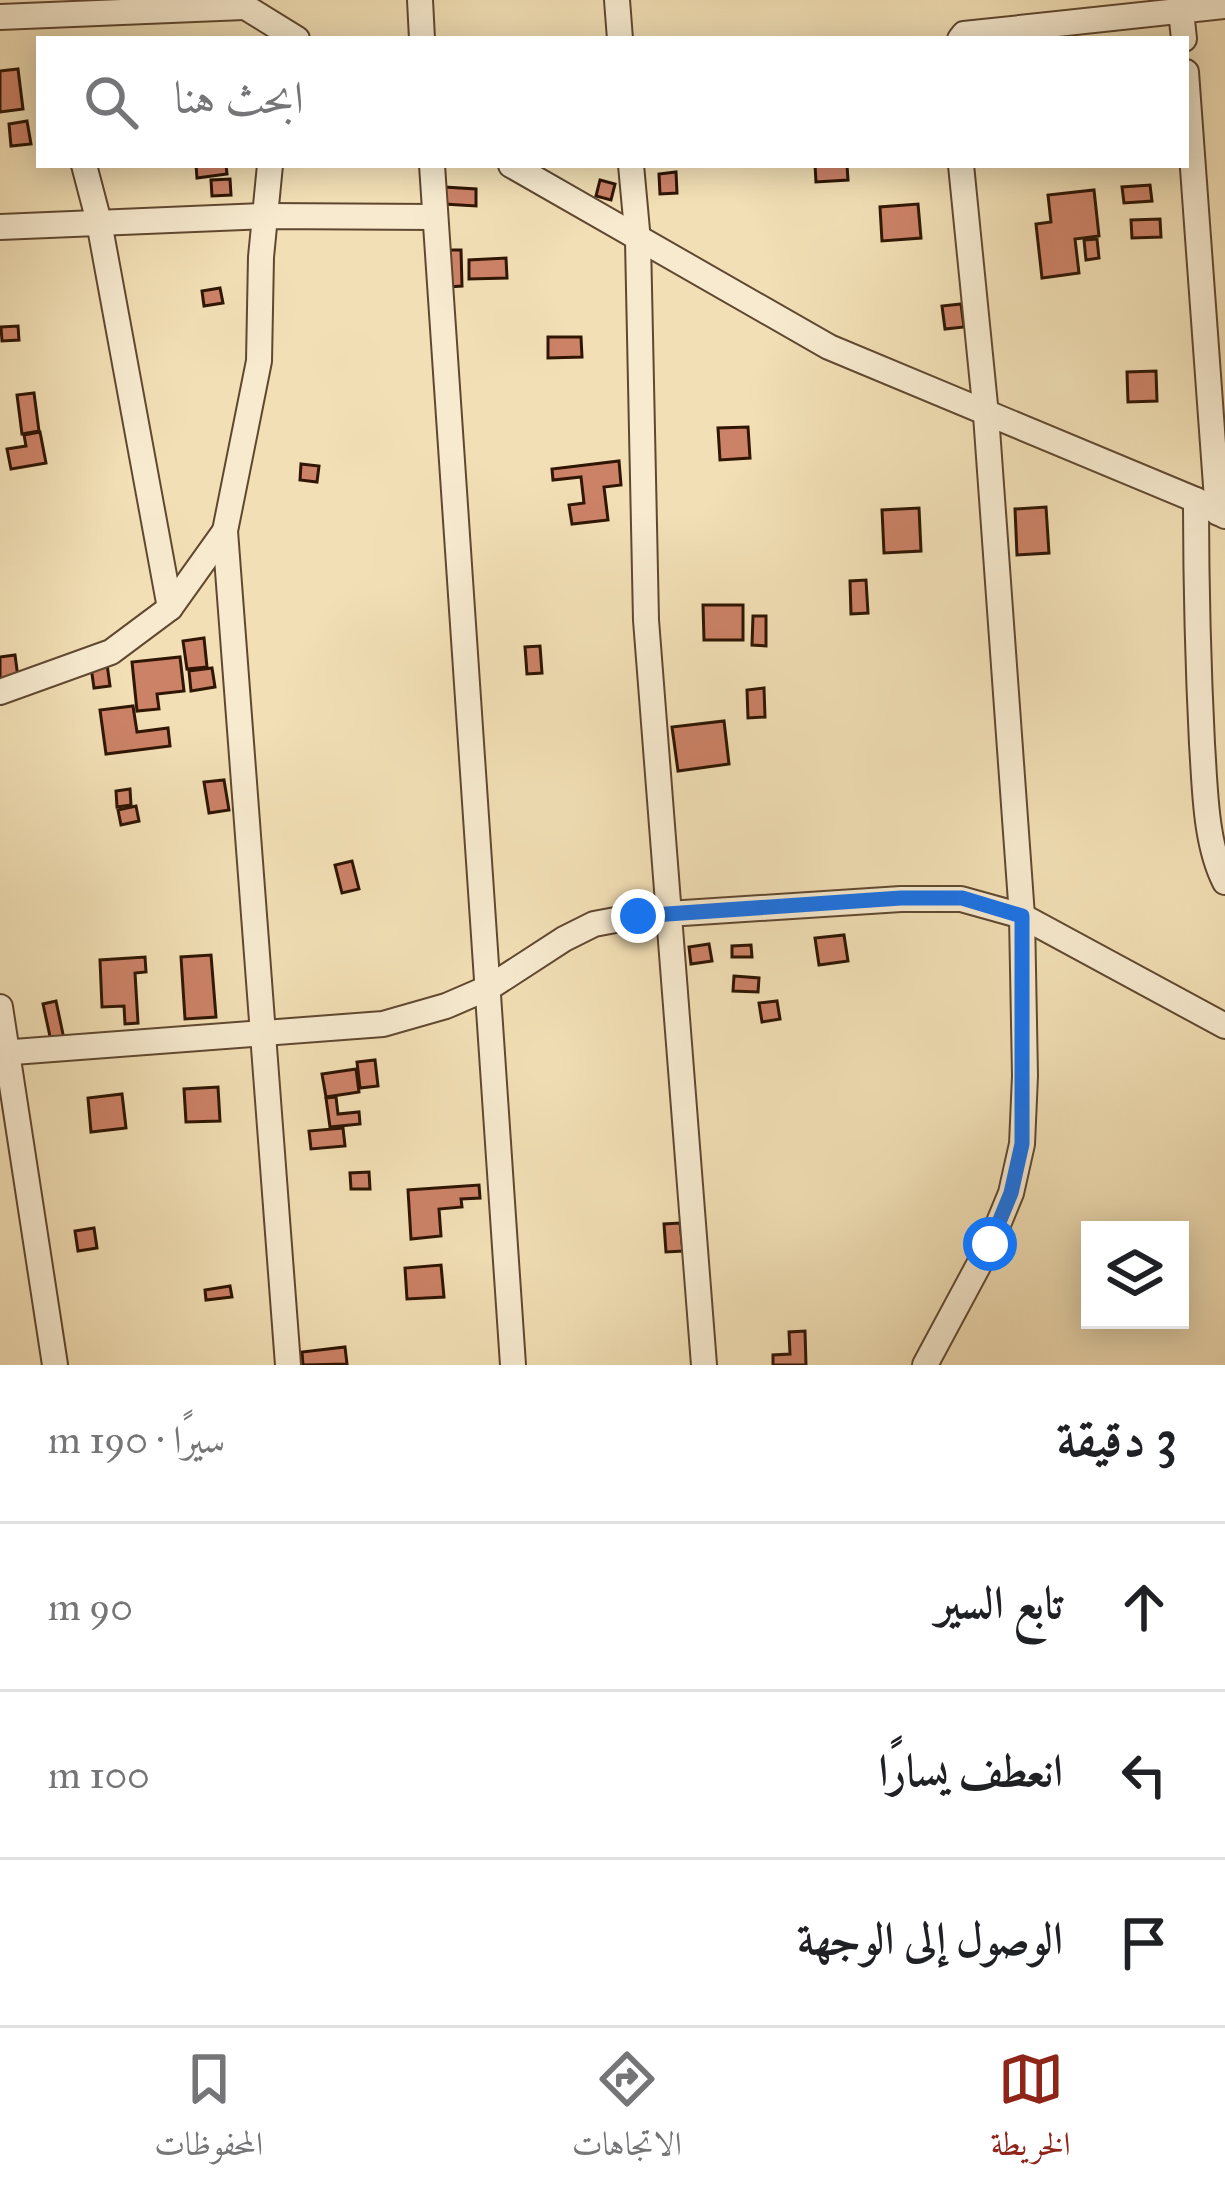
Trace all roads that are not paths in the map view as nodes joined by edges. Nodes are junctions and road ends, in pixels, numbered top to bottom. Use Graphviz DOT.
graph roads {
  1 [pos="419,0"];
  2 [pos="617,0"];
  3 [pos="239,3"];
  4 [pos="1225,6"];
  5 [pos="1181,11"];
  6 [pos="0,17"];
  7 [pos="49,28"];
  8 [pos="292,36"];
  9 [pos="422,36"];
  10 [pos="620,36"];
  11 [pos="962,36"];
  12 [pos="1184,36"];
  13 [pos="1189,121"];
  14 [pos="85,168"];
  15 [pos="270,168"];
  16 [pos="432,168"];
  17 [pos="516,168"];
  18 [pos="631,168"];
  19 [pos="962,168"];
  20 [pos="265,216"];
  21 [pos="435,217"];
  22 [pos="99,222"];
  23 [pos="0,226"];
  24 [pos="638,241"];
  25 [pos="986,416"];
  26 [pos="1213,510"];
  27 [pos="225,531"];
  28 [pos="170,608"];
  29 [pos="0,692"];
  30 [pos="1225,882"];
  31 [pos="666,914"];
  32 [pos="1022,916"];
  33 [pos="490,987"];
  34 [pos="0,1006"];
  35 [pos="1225,1026"];
  36 [pos="262,1031"];
  37 [pos="4,1053"];
  38 [pos="55,1365"];
  39 [pos="288,1365"];
  40 [pos="513,1365"];
  41 [pos="704,1365"];
  42 [pos="925,1365"];
  1 -- 9 [label="street"];
  2 -- 10 [label="street"];
  3 -- 7 [label="street"];
  3 -- 8 [label="street"];
  4 -- 5 [label="street"];
  5 -- 11 [label="street"];
  5 -- 12 [label="street"];
  6 -- 7 [label="street"];
  13 -- 26 [label="street"];
  14 -- 22 [label="street"];
  15 -- 20 [label="street"];
  16 -- 21 [label="street"];
  17 -- 24 [label="street"];
  18 -- 24 [label="street"];
  19 -- 25 [label="street"];
  20 -- 21 [label="street"];
  20 -- 22 [label="street"];
  20 -- 27 [label="street"];
  21 -- 33 [label="street"];
  22 -- 23 [label="street"];
  22 -- 28 [label="street"];
  24 -- 25 [label="street"];
  24 -- 31 [label="street"];
  25 -- 26 [label="street"];
  25 -- 32 [label="street"];
  26 -- 30 [label="street"];
  27 -- 28 [label="street"];
  27 -- 36 [label="street"];
  28 -- 29 [label="street"];
  31 -- 32 [label="street"];
  31 -- 33 [label="street"];
  31 -- 41 [label="street"];
  32 -- 35 [label="street"];
  32 -- 42 [label="street"];
  33 -- 36 [label="street"];
  33 -- 40 [label="street"];
  34 -- 37 [label="street"];
  36 -- 37 [label="street"];
  36 -- 39 [label="street"];
  37 -- 38 [label="street"];
}
